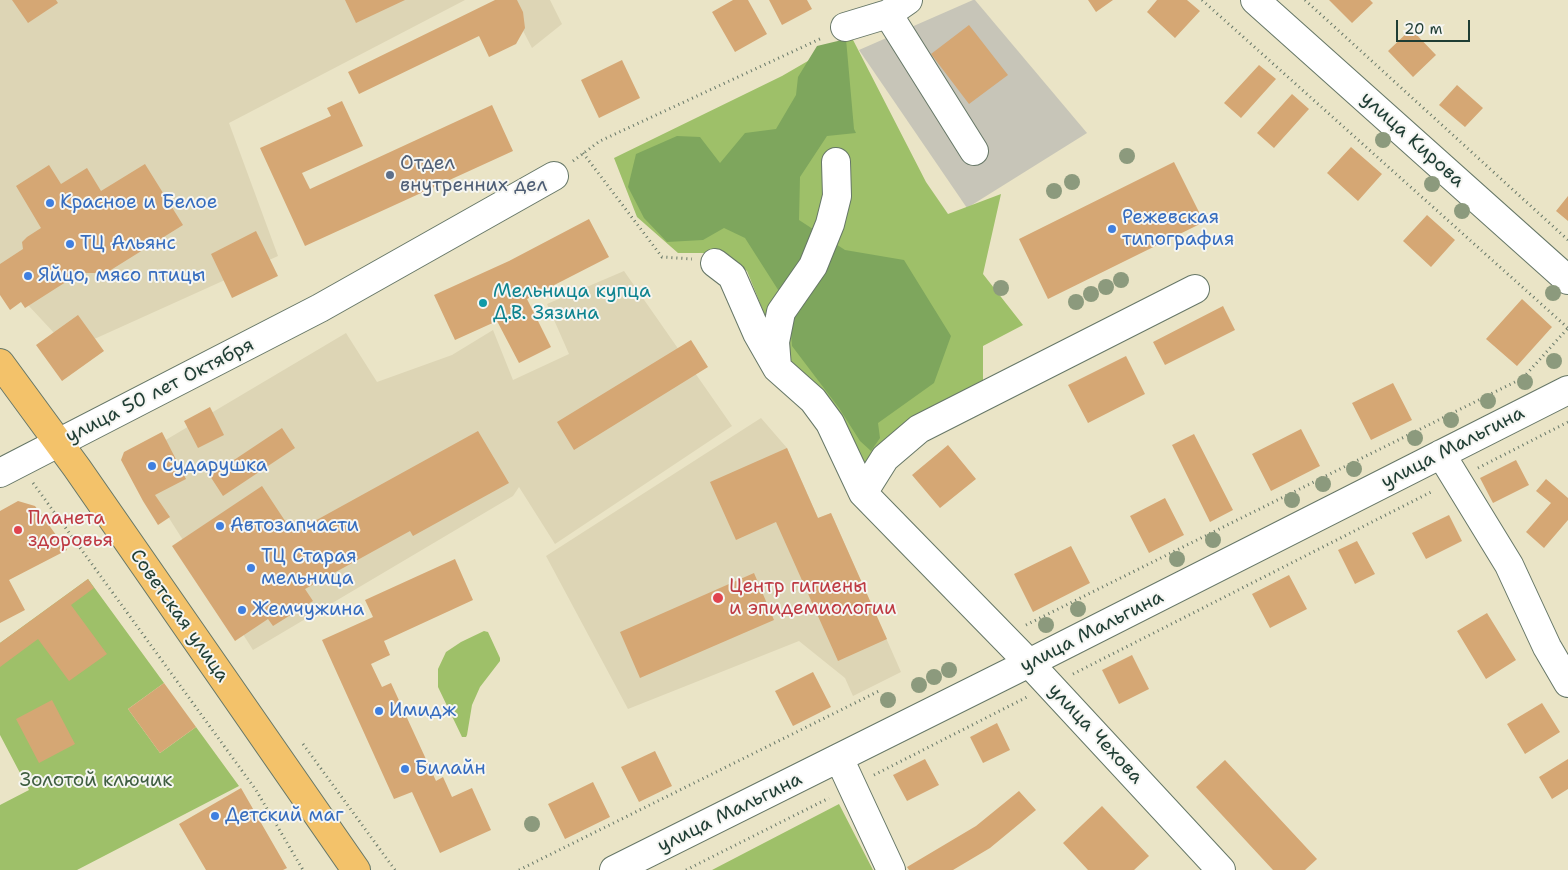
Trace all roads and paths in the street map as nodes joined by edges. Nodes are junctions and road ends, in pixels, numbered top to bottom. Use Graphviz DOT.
graph roads {
  1 [pos="1202,0"];
  2 [pos="1255,0"];
  3 [pos="1305,0"];
  4 [pos="898,7"];
  5 [pos="845,27"];
  6 [pos="974,151"];
  7 [pos="583,154"];
  8 [pos="836,162"];
  9 [pos="554,176"];
  10 [pos="1568,240"];
  11 [pos="708,262"];
  12 [pos="1568,280"];
  13 [pos="1195,289"];
  14 [pos="1568,328"];
  15 [pos="0,363"];
  16 [pos="777,368"];
  17 [pos="1568,390"];
  18 [pos="1568,422"];
  19 [pos="58,444"];
  20 [pos="1441,454"];
  21 [pos="9,469"];
  22 [pos="1457,479"];
  23 [pos="863,493"];
  24 [pos="1003,636"];
  25 [pos="1029,663"];
  26 [pos="1568,682"];
  27 [pos="1050,685"];
  28 [pos="879,691"];
  29 [pos="839,758"];
  30 [pos="852,786"];
  31 [pos="303,870"];
  32 [pos="356,870"];
  33 [pos="519,870"];
  34 [pos="614,870"];
  35 [pos="686,870"];
  36 [pos="891,870"];
  37 [pos="1221,870"];
  1 -- 14 [label="path"];
  2 -- 12 [label="street, улица Кирова"];
  3 -- 10 [label="path"];
  4 -- 5 [label="street"];
  4 -- 6 [label="street"];
  5 -- 7 [label="path"];
  7 -- 9 [label="path"];
  7 -- 11 [label="path"];
  8 -- 16 [label="street"];
  9 -- 19 [label="street, улица 50 лет Октября"];
  11 -- 16 [label="street, улица Чехова"];
  13 -- 23 [label="street"];
  14 -- 24 [label="path"];
  15 -- 19 [label="main road, Советская улица"];
  16 -- 23 [label="street, улица Чехова"];
  17 -- 20 [label="street, улица Мальгина"];
  18 -- 22 [label="path"];
  19 -- 21 [label="street, улица 50 лет Октября"];
  19 -- 32 [label="main road, Советская улица"];
  20 -- 22 [label="street"];
  20 -- 25 [label="street, улица Мальгина"];
  21 -- 31 [label="path"];
  22 -- 26 [label="street"];
  22 -- 27 [label="path"];
  23 -- 24 [label="street, улица Чехова"];
  24 -- 25 [label="street, улица Чехова"];
  25 -- 27 [label="street, улица Чехова"];
  25 -- 29 [label="street, улица Мальгина"];
  27 -- 30 [label="path"];
  27 -- 37 [label="street, улица Чехова"];
  28 -- 33 [label="path"];
  29 -- 30 [label="street"];
  29 -- 34 [label="street, улица Мальгина"];
  30 -- 35 [label="path"];
  30 -- 36 [label="street"];
}
